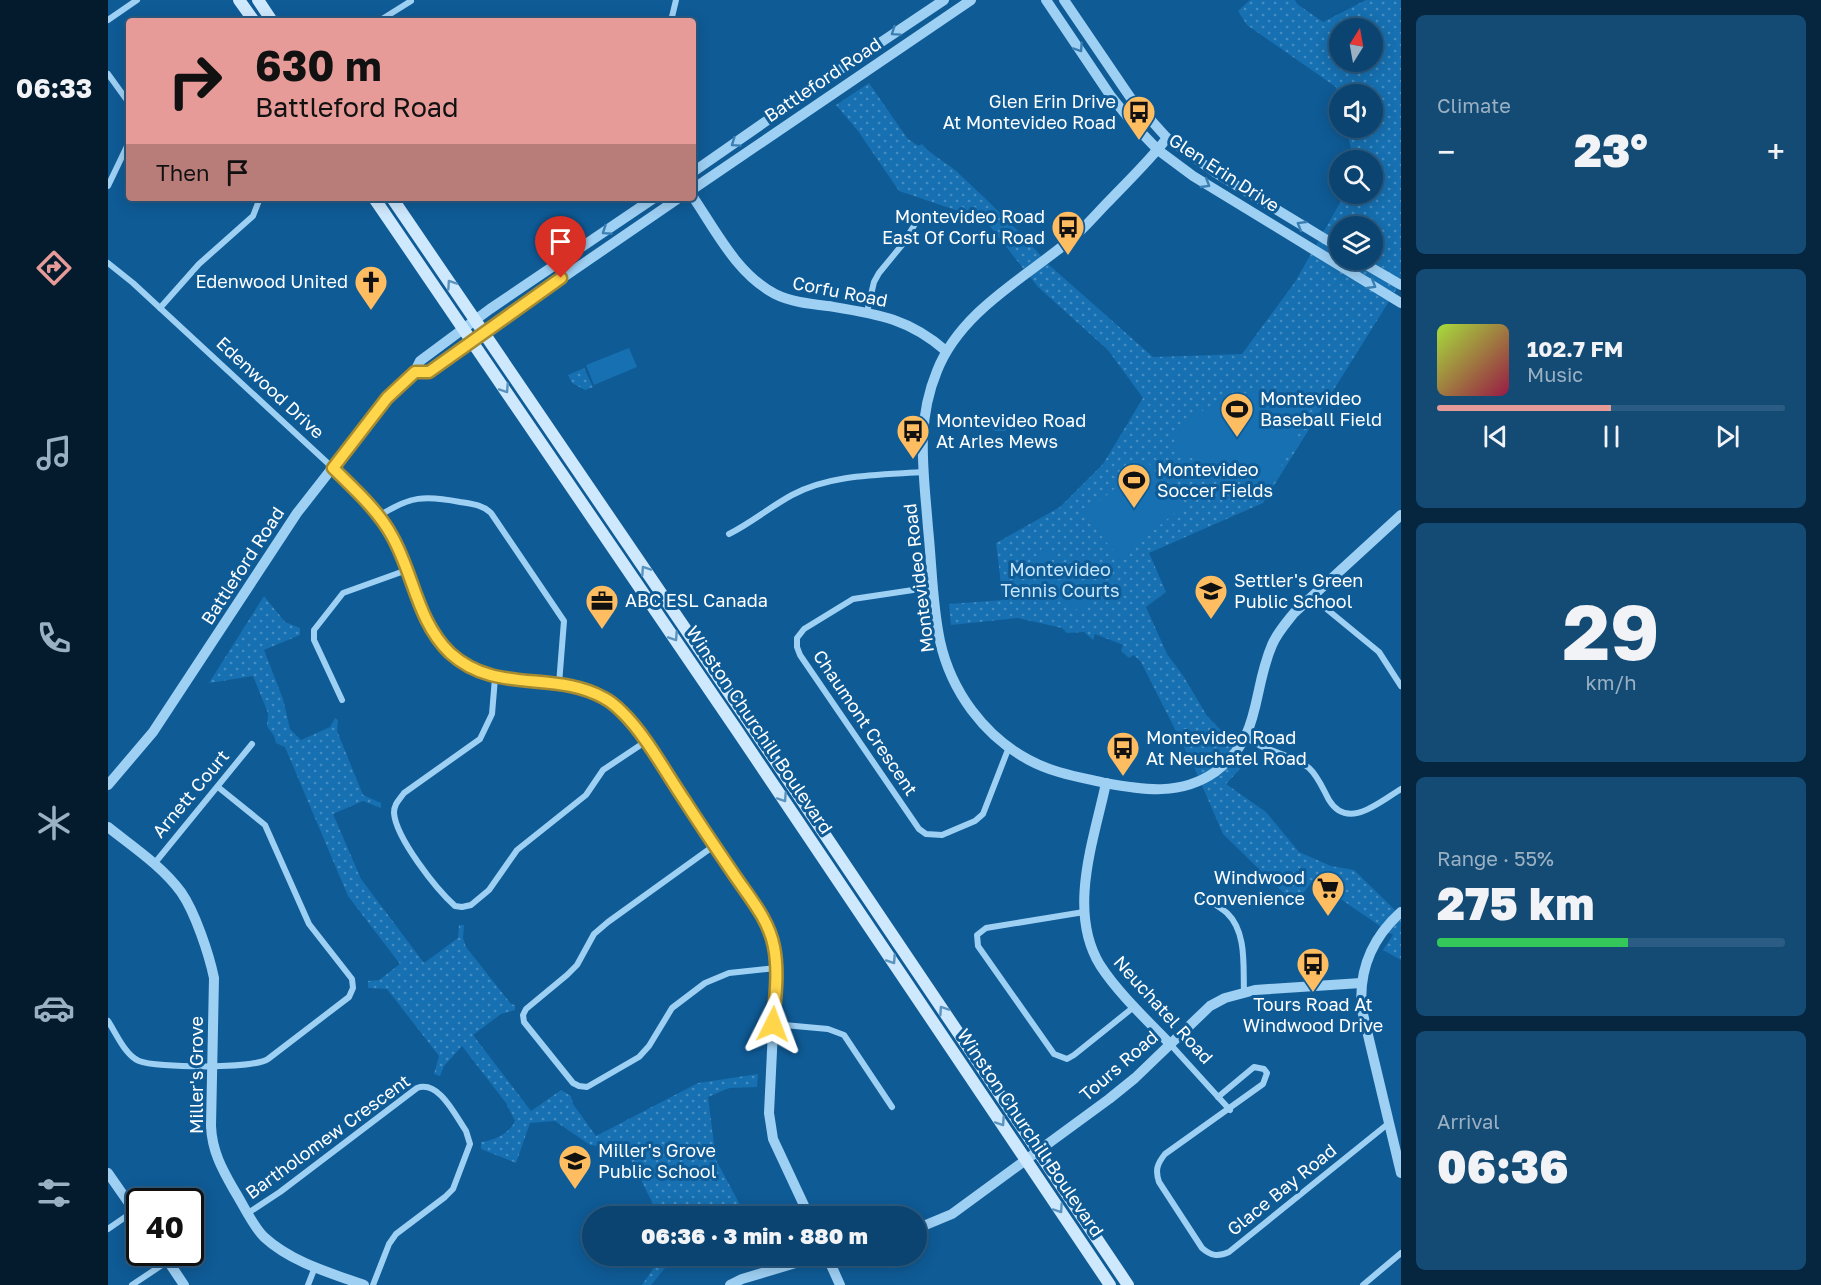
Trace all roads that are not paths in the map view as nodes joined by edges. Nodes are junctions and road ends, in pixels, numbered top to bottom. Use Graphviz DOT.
graph roads {
  1 [pos="137,0"];
  2 [pos="240,0"];
  3 [pos="258,0"];
  4 [pos="676,0"];
  5 [pos="944,0"];
  6 [pos="971,0"];
  7 [pos="1046,0"];
  8 [pos="1064,0"];
  9 [pos="411,1"];
  10 [pos="252,18"];
  11 [pos="270,18"];
  12 [pos="384,18"];
  13 [pos="672,18"];
  14 [pos="108,20"];
  15 [pos="108,74"];
  16 [pos="126,99"];
  17 [pos="1167,138"];
  18 [pos="126,148"];
  19 [pos="1158,150"];
  20 [pos="696,170"];
  21 [pos="108,186"];
  22 [pos="696,187"];
  23 [pos="259,201"];
  24 [pos="376,201"];
  25 [pos="394,201"];
  26 [pos="650,201"];
  27 [pos="676,201"];
  28 [pos="696,201"];
  29 [pos="920,216"];
  30 [pos="1329,241"];
  31 [pos="108,263"];
  32 [pos="1375,270"];
  33 [pos="1401,285"];
  34 [pos="1401,303"];
  35 [pos="160,308"];
  36 [pos="867,312"];
  37 [pos="476,320"];
  38 [pos="463,329"];
  39 [pos="484,332"];
  40 [pos="471,341"];
  41 [pos="946,351"];
  42 [pos="415,372"];
  43 [pos="333,468"];
  44 [pos="924,472"];
  45 [pos="379,516"];
  46 [pos="1400,517"];
  47 [pos="729,534"];
  48 [pos="407,570"];
  49 [pos="933,587"];
  50 [pos="1312,597"];
  51 [pos="495,678"];
  52 [pos="559,684"];
  53 [pos="1401,686"];
  54 [pos="342,700"];
  55 [pos="1246,737"];
  56 [pos="645,742"];
  57 [pos="252,744"];
  58 [pos="1009,747"];
  59 [pos="1106,783"];
  60 [pos="108,785"];
  61 [pos="218,787"];
  62 [pos="1401,789"];
  63 [pos="108,827"];
  64 [pos="714,845"];
  65 [pos="154,864"];
  66 [pos="1203,897"];
  67 [pos="1084,912"];
  68 [pos="1401,912"];
  69 [pos="776,968"];
  70 [pos="1361,983"];
  71 [pos="1244,992"];
  72 [pos="1135,1006"];
  73 [pos="108,1021"];
  74 [pos="773,1024"];
  75 [pos="1170,1044"];
  76 [pos="212,1066"];
  77 [pos="1218,1097"];
  78 [pos="892,1107"];
  79 [pos="1230,1110"];
  80 [pos="1390,1122"];
  81 [pos="1038,1152"];
  82 [pos="1027,1160"];
  83 [pos="108,1173"];
  84 [pos="1401,1173"];
  85 [pos="126,1199"];
  86 [pos="804,1206"];
  87 [pos="248,1213"];
  88 [pos="126,1220"];
  89 [pos="927,1224"];
  90 [pos="108,1229"];
  91 [pos="1401,1253"];
  92 [pos="154,1266"];
  93 [pos="171,1266"];
  94 [pos="786,1266"];
  95 [pos="831,1266"];
  96 [pos="315,1267"];
  97 [pos="132,1285"];
  98 [pos="184,1285"];
  99 [pos="308,1285"];
  100 [pos="364,1285"];
  101 [pos="373,1285"];
  102 [pos="730,1285"];
  103 [pos="840,1285"];
  104 [pos="1110,1285"];
  105 [pos="1128,1285"];
  106 [pos="1363,1285"];
  1 -- 14 [label="street"];
  2 -- 10 [label="main road"];
  3 -- 11 [label="main road"];
  4 -- 13 [label="street"];
  5 -- 20 [label="street, Battleford Road, one-way"];
  6 -- 22 [label="street, Battleford Road"];
  7 -- 19 [label="street, Glen Erin Drive, one-way"];
  8 -- 17 [label="street, Glen Erin Drive"];
  9 -- 12 [label="street"];
  15 -- 16 [label="street"];
  17 -- 19 [label="street, Montevideo Road"];
  30 -- 17 [label="street, Glen Erin Drive, one-way"];
  18 -- 21 [label="street"];
  19 -- 34 [label="street, Glen Erin Drive, one-way"];
  19 -- 41 [label="street, Montevideo Road"];
  23 -- 35 [label="street"];
  24 -- 38 [label="main road, Winston Churchill Boulevard"];
  37 -- 25 [label="main road, Winston Churchill Boulevard, one-way"];
  26 -- 37 [label="street, Battleford Road, one-way"];
  27 -- 39 [label="street, Battleford Road"];
  28 -- 36 [label="street, Corfu Road"];
  29 -- 36 [label="street"];
  31 -- 35 [label="street, Edenwood Drive"];
  32 -- 33 [label="street"];
  35 -- 43 [label="street, Edenwood Drive"];
  36 -- 41 [label="street, Corfu Road"];
  37 -- 38 [label="street, Battleford Road"];
  37 -- 39 [label="main road, Winston Churchill Boulevard"];
  38 -- 40 [label="main road, Winston Churchill Boulevard"];
  38 -- 42 [label="street, Battleford Road"];
  39 -- 40 [label="street, Battleford Road"];
  81 -- 39 [label="main road, Winston Churchill Boulevard, one-way"];
  40 -- 42 [label="street, Battleford Road"];
  40 -- 82 [label="main road, Winston Churchill Boulevard, one-way"];
  41 -- 44 [label="street, Montevideo Road"];
  42 -- 43 [label="street, Battleford Road"];
  43 -- 45 [label="street, Edenwood Drive"];
  43 -- 60 [label="street, Battleford Road"];
  44 -- 47 [label="street"];
  44 -- 49 [label="street, Montevideo Road"];
  45 -- 48 [label="street, Edenwood Drive"];
  45 -- 52 [label="street"];
  46 -- 50 [label="street, Montevideo Road"];
  48 -- 51 [label="street, Edenwood Drive"];
  48 -- 54 [label="street"];
  49 -- 58 [label="street, Montevideo Road"];
  49 -- 58 [label="street, Chaumont Crescent"];
  50 -- 53 [label="street"];
  50 -- 55 [label="street, Montevideo Road"];
  51 -- 52 [label="street, Edenwood Drive"];
  51 -- 56 [label="street"];
  52 -- 56 [label="street, Edenwood Drive"];
  55 -- 59 [label="street, Montevideo Road"];
  55 -- 62 [label="street"];
  56 -- 64 [label="street, Edenwood Drive"];
  57 -- 61 [label="street, Arnett Court"];
  58 -- 59 [label="street, Montevideo Road"];
  59 -- 67 [label="street, Neuchatel Road"];
  61 -- 65 [label="street, Arnett Court"];
  61 -- 76 [label="street"];
  63 -- 65 [label="street, Miller's Grove"];
  64 -- 69 [label="street, Edenwood Drive"];
  64 -- 69 [label="street"];
  65 -- 76 [label="street, Miller's Grove"];
  66 -- 71 [label="street"];
  67 -- 72 [label="street, Neuchatel Road"];
  67 -- 72 [label="street"];
  68 -- 70 [label="street"];
  69 -- 74 [label="street, Edenwood Drive"];
  70 -- 71 [label="street, Tours Road"];
  70 -- 80 [label="street"];
  71 -- 75 [label="street, Tours Road"];
  72 -- 75 [label="street, Neuchatel Road"];
  73 -- 76 [label="street"];
  74 -- 78 [label="street"];
  74 -- 86 [label="street, Edenwood Drive"];
  75 -- 77 [label="street, Neuchatel Road"];
  75 -- 81 [label="street, Tours Road"];
  76 -- 87 [label="street, Miller's Grove"];
  77 -- 79 [label="street, Neuchatel Road"];
  77 -- 79 [label="street, Glace Bay Road"];
  79 -- 80 [label="street, Glace Bay Road"];
  80 -- 84 [label="street"];
  81 -- 82 [label="street, Tours Road"];
  81 -- 105 [label="main road, Winston Churchill Boulevard"];
  82 -- 89 [label="street, Tours Road"];
  82 -- 104 [label="main road, Winston Churchill Boulevard, one-way"];
  83 -- 85 [label="street"];
  87 -- 96 [label="street, Miller's Grove"];
  87 -- 101 [label="street, Bartholomew Crescent"];
  88 -- 90 [label="street"];
  91 -- 106 [label="street"];
  92 -- 97 [label="street"];
  93 -- 98 [label="street"];
  94 -- 102 [label="street"];
  95 -- 103 [label="street"];
  96 -- 99 [label="street"];
  96 -- 100 [label="street, Miller's Grove"];
}
